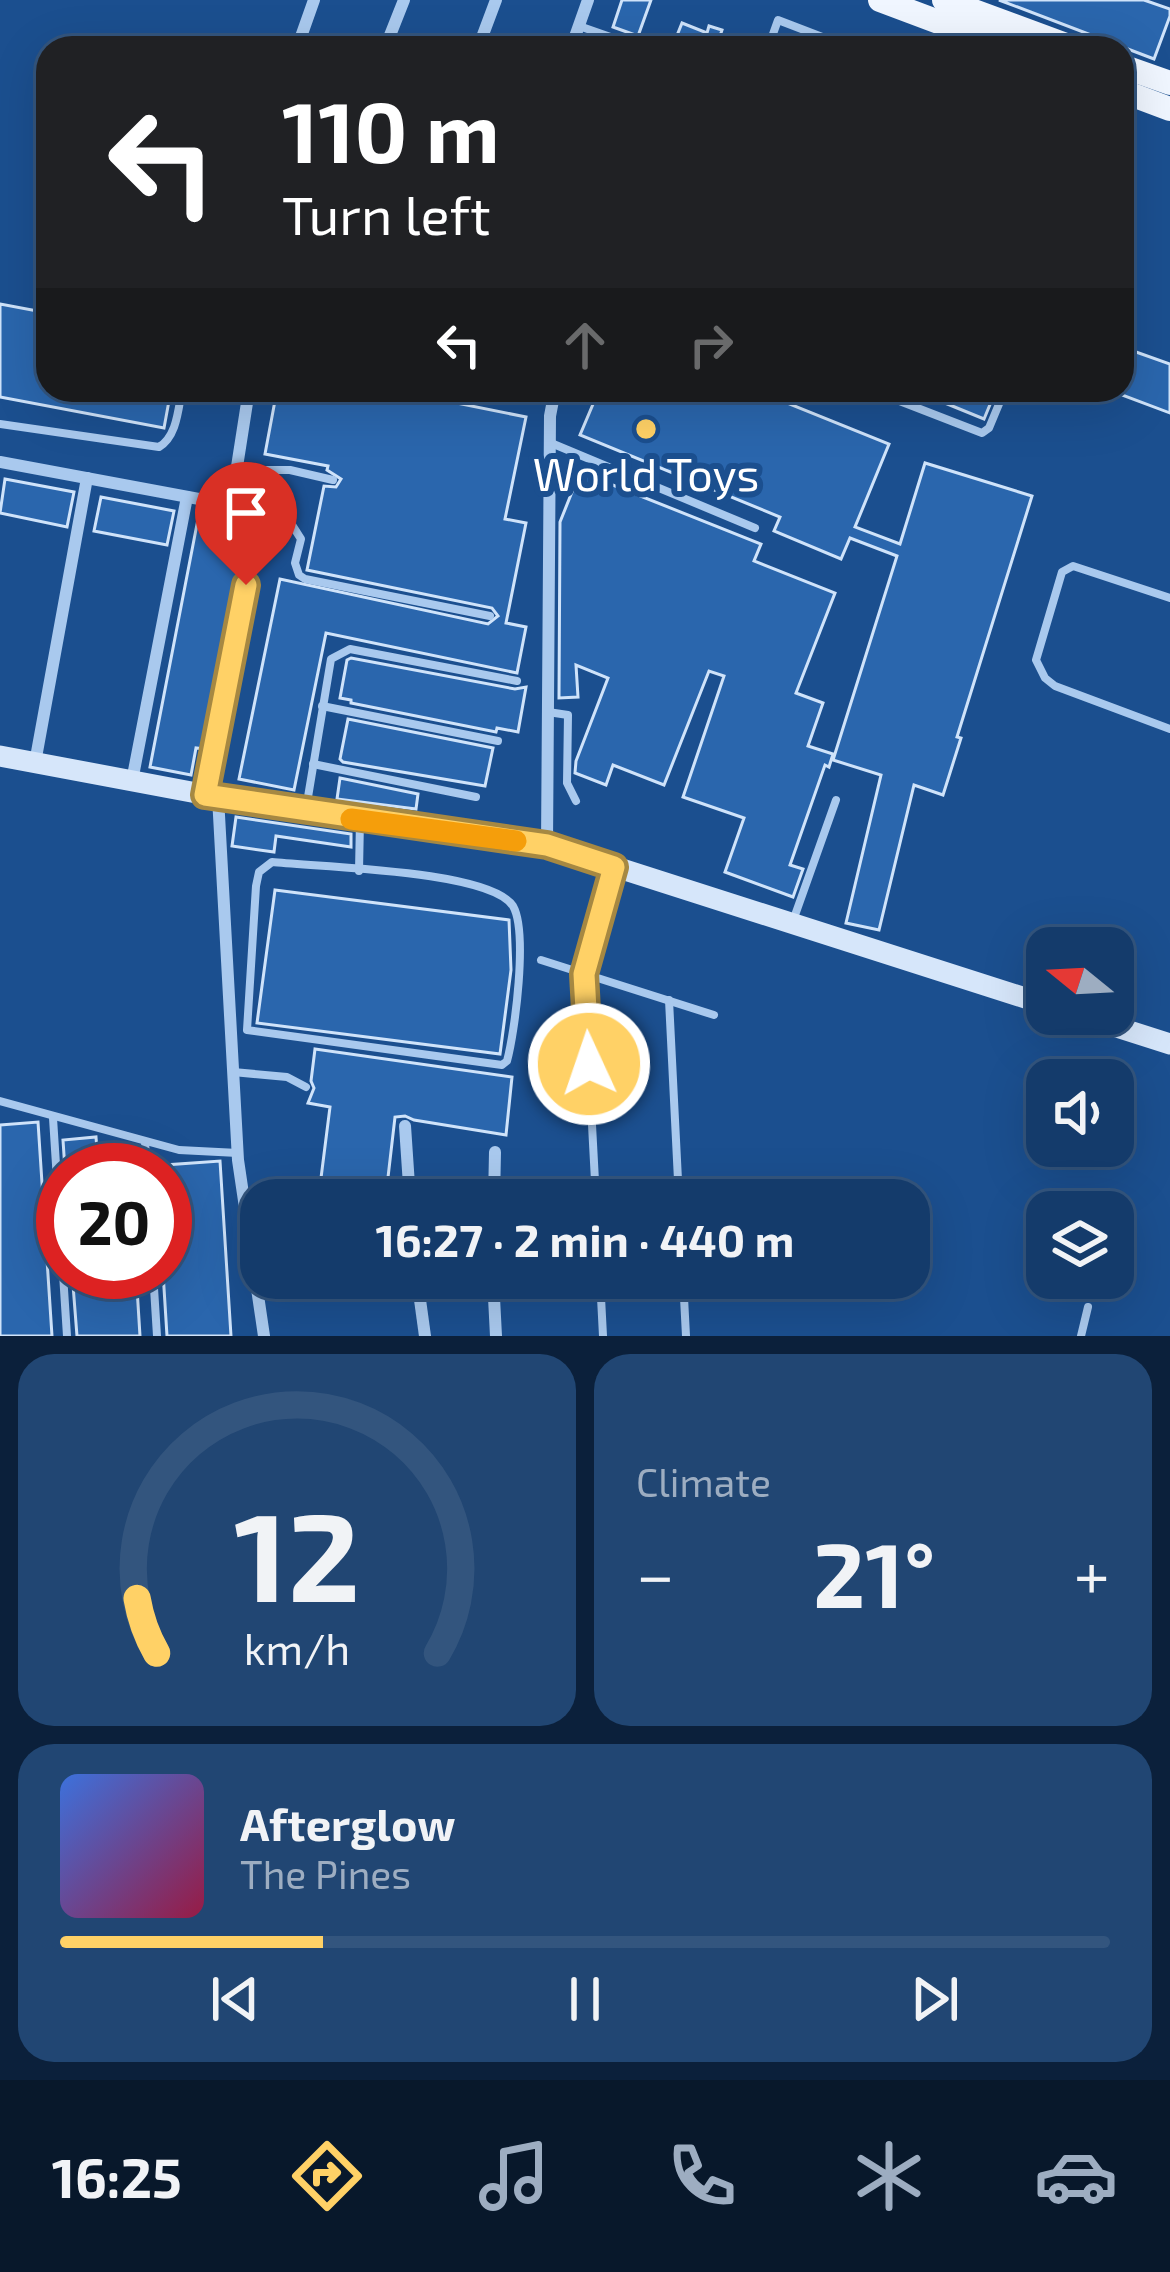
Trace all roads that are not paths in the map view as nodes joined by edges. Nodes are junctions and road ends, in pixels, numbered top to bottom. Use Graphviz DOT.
graph roads {
  1 [pos="314,0"];
  2 [pos="404,0"];
  3 [pos="496,0"];
  4 [pos="588,0"];
  5 [pos="880,0"];
  6 [pos="944,0"];
  7 [pos="579,26"];
  8 [pos="301,36"];
  9 [pos="390,36"];
  10 [pos="482,36"];
  11 [pos="575,36"];
  12 [pos="608,36"];
  13 [pos="773,36"];
  14 [pos="820,36"];
  15 [pos="976,36"];
  16 [pos="1042,36"];
  17 [pos="1134,70"];
  18 [pos="1170,83"];
  19 [pos="1134,96"];
  20 [pos="1170,109"];
  21 [pos="179,402"];
  22 [pos="247,402"];
  23 [pos="554,402"];
  24 [pos="903,402"];
  25 [pos="1000,402"];
  26 [pos="0,424"];
  27 [pos="549,442"];
  28 [pos="0,462"];
  29 [pos="237,470"];
  30 [pos="87,478"];
  31 [pos="333,480"];
  32 [pos="187,497"];
  33 [pos="230,505"];
  34 [pos="259,511"];
  35 [pos="755,528"];
  36 [pos="1170,598"];
  37 [pos="490,616"];
  38 [pos="517,681"];
  39 [pos="322,706"];
  40 [pos="546,712"];
  41 [pos="1170,729"];
  42 [pos="498,741"];
  43 [pos="0,756"];
  44 [pos="35,763"];
  45 [pos="314,764"];
  46 [pos="132,781"];
  47 [pos="211,796"];
  48 [pos="476,797"];
  49 [pos="836,800"];
  50 [pos="576,801"];
  51 [pos="306,811"];
  52 [pos="360,820"];
  53 [pos="547,845"];
  54 [pos="614,867"];
  55 [pos="359,871"];
  56 [pos="792,925"];
  57 [pos="541,960"];
  58 [pos="584,974"];
  59 [pos="1026,998"];
  60 [pos="669,1000"];
  61 [pos="713,1015"];
  62 [pos="1134,1033"];
  63 [pos="1170,1044"];
  64 [pos="233,1072"];
  65 [pos="306,1087"];
  66 [pos="0,1101"];
  67 [pos="53,1118"];
  68 [pos="406,1126"];
  69 [pos="145,1142"];
  70 [pos="495,1152"];
  71 [pos="238,1153"];
  72 [pos="409,1179"];
  73 [pos="494,1179"];
  74 [pos="595,1179"];
  75 [pos="678,1179"];
  76 [pos="155,1299"];
  77 [pos="420,1299"];
  78 [pos="494,1299"];
  79 [pos="601,1299"];
  80 [pos="684,1299"];
  81 [pos="1088,1307"];
  82 [pos="67,1336"];
  83 [pos="157,1336"];
  84 [pos="264,1336"];
  85 [pos="424,1336"];
  86 [pos="496,1336"];
  87 [pos="603,1336"];
  88 [pos="686,1336"];
  89 [pos="1081,1336"];
  1 -- 8 [label="street"];
  2 -- 9 [label="street"];
  3 -- 10 [label="street"];
  4 -- 7 [label="street"];
  5 -- 15 [label="main road"];
  6 -- 16 [label="main road"];
  7 -- 11 [label="street"];
  7 -- 12 [label="lane"];
  13 -- 14 [label="lane"];
  17 -- 18 [label="main road"];
  19 -- 20 [label="main road"];
  21 -- 26 [label="lane"];
  22 -- 29 [label="street"];
  23 -- 27 [label="street"];
  24 -- 25 [label="lane"];
  27 -- 35 [label="lane"];
  27 -- 40 [label="street"];
  28 -- 30 [label="street"];
  29 -- 31 [label="lane"];
  29 -- 33 [label="street"];
  30 -- 32 [label="street"];
  30 -- 44 [label="street"];
  32 -- 33 [label="street"];
  32 -- 46 [label="street"];
  33 -- 34 [label="lane"];
  34 -- 37 [label="lane"];
  34 -- 47 [label="lane"];
  36 -- 41 [label="lane"];
  38 -- 39 [label="lane"];
  39 -- 42 [label="lane"];
  39 -- 45 [label="lane"];
  40 -- 50 [label="lane"];
  40 -- 53 [label="street"];
  43 -- 44 [label="street"];
  44 -- 46 [label="street"];
  45 -- 48 [label="lane"];
  45 -- 51 [label="lane"];
  46 -- 47 [label="street"];
  47 -- 51 [label="street"];
  47 -- 64 [label="street"];
  49 -- 56 [label="lane"];
  51 -- 52 [label="street"];
  52 -- 53 [label="street"];
  52 -- 55 [label="lane"];
  53 -- 54 [label="street"];
  54 -- 56 [label="street"];
  54 -- 58 [label="lane"];
  55 -- 55 [label="lane"];
  56 -- 59 [label="street"];
  57 -- 58 [label="lane"];
  58 -- 60 [label="lane"];
  58 -- 74 [label="lane"];
  60 -- 61 [label="lane"];
  60 -- 75 [label="lane"];
  62 -- 63 [label="street"];
  64 -- 65 [label="lane"];
  64 -- 71 [label="street"];
  66 -- 67 [label="lane"];
  67 -- 69 [label="lane"];
  67 -- 82 [label="lane"];
  68 -- 72 [label="street"];
  69 -- 71 [label="lane"];
  70 -- 73 [label="street"];
  71 -- 84 [label="street"];
  76 -- 83 [label="lane"];
  77 -- 85 [label="street"];
  78 -- 86 [label="street"];
  79 -- 87 [label="lane"];
  80 -- 88 [label="lane"];
  81 -- 89 [label="lane"];
}
